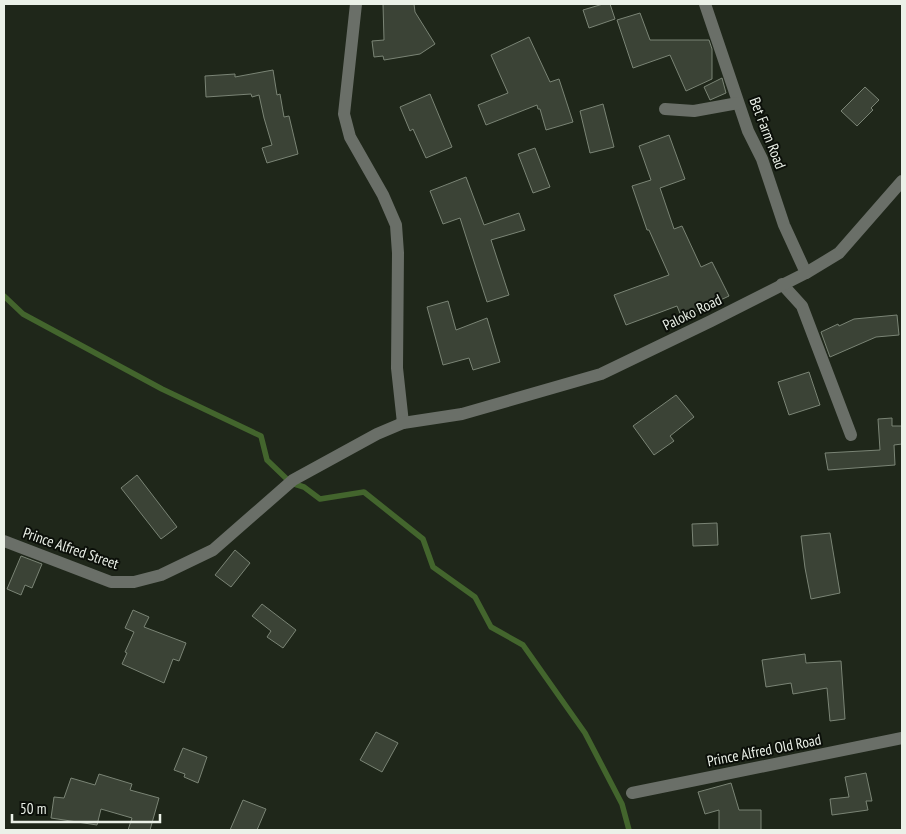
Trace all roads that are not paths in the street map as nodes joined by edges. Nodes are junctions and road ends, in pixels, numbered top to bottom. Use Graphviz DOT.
graph roads {
  1 [pos="356,4"];
  2 [pos="706,4"];
  3 [pos="738,103"];
  4 [pos="665,109"];
  5 [pos="902,181"];
  6 [pos="806,273"];
  7 [pos="782,284"];
  8 [pos="403,423"];
  9 [pos="851,435"];
  10 [pos="4,541"];
  11 [pos="902,738"];
  12 [pos="632,793"];
  1 -- 8 [label="street"];
  2 -- 3 [label="street, Bet Farm Road"];
  3 -- 4 [label="street"];
  3 -- 6 [label="street, Bet Farm Road"];
  5 -- 6 [label="street, Paloko Road"];
  6 -- 7 [label="street, Paloko Road"];
  7 -- 8 [label="street, Paloko Road"];
  7 -- 9 [label="street"];
  8 -- 10 [label="street, Prince Alfred Street"];
  11 -- 12 [label="street, Prince Alfred Old Road"];
}
